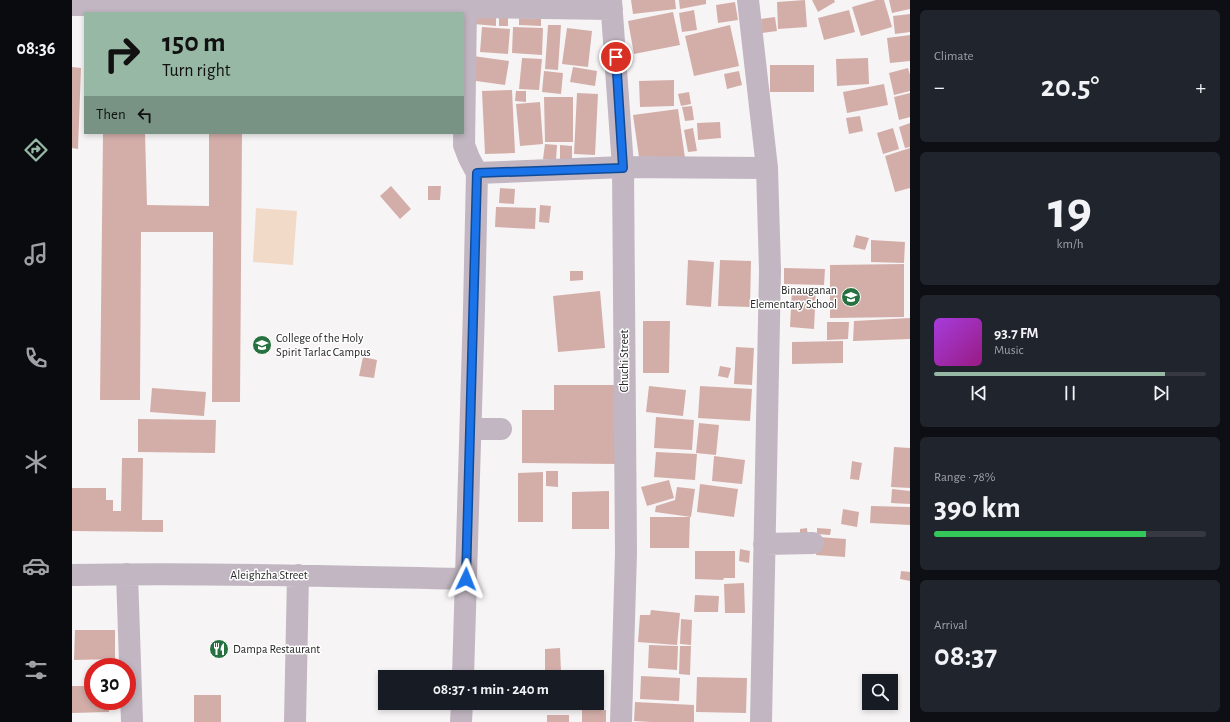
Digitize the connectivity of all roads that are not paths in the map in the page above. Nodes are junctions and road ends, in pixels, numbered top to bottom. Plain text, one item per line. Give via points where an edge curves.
1 (748, 0) edge
2 (72, 4) edge
3 (612, 5) edge
4 (466, 7) junction
5 (623, 168) junction
6 (767, 168) junction
7 (477, 173) junction
8 (471, 429) junction
9 (501, 429) dead end
10 (813, 543) dead end
11 (764, 544) junction
12 (127, 574) junction
13 (72, 575) edge
14 (298, 575) junction
15 (466, 579) junction
16 (463, 670) edge
17 (462, 710) edge
18 (132, 722) edge
19 (295, 722) edge
20 (461, 722) edge
21 (622, 722) edge
22 (761, 722) edge

1 - 6 street
2 - 4 street
3 - 4 street
3 - 5 street, Chuchi Street
4 - 7 street via 464,145
5 - 6 street
5 - 7 street
5 - 21 street, Chuchi Street via 626,553
6 - 11 street via 770,270
7 - 8 street
8 - 9 street
8 - 15 street
10 - 11 street
11 - 22 street
12 - 13 street, Aleighzha Street
12 - 14 street, Aleighzha Street
12 - 18 street
14 - 15 street, Aleighzha Street
14 - 19 street
15 - 16 street
17 - 20 street

